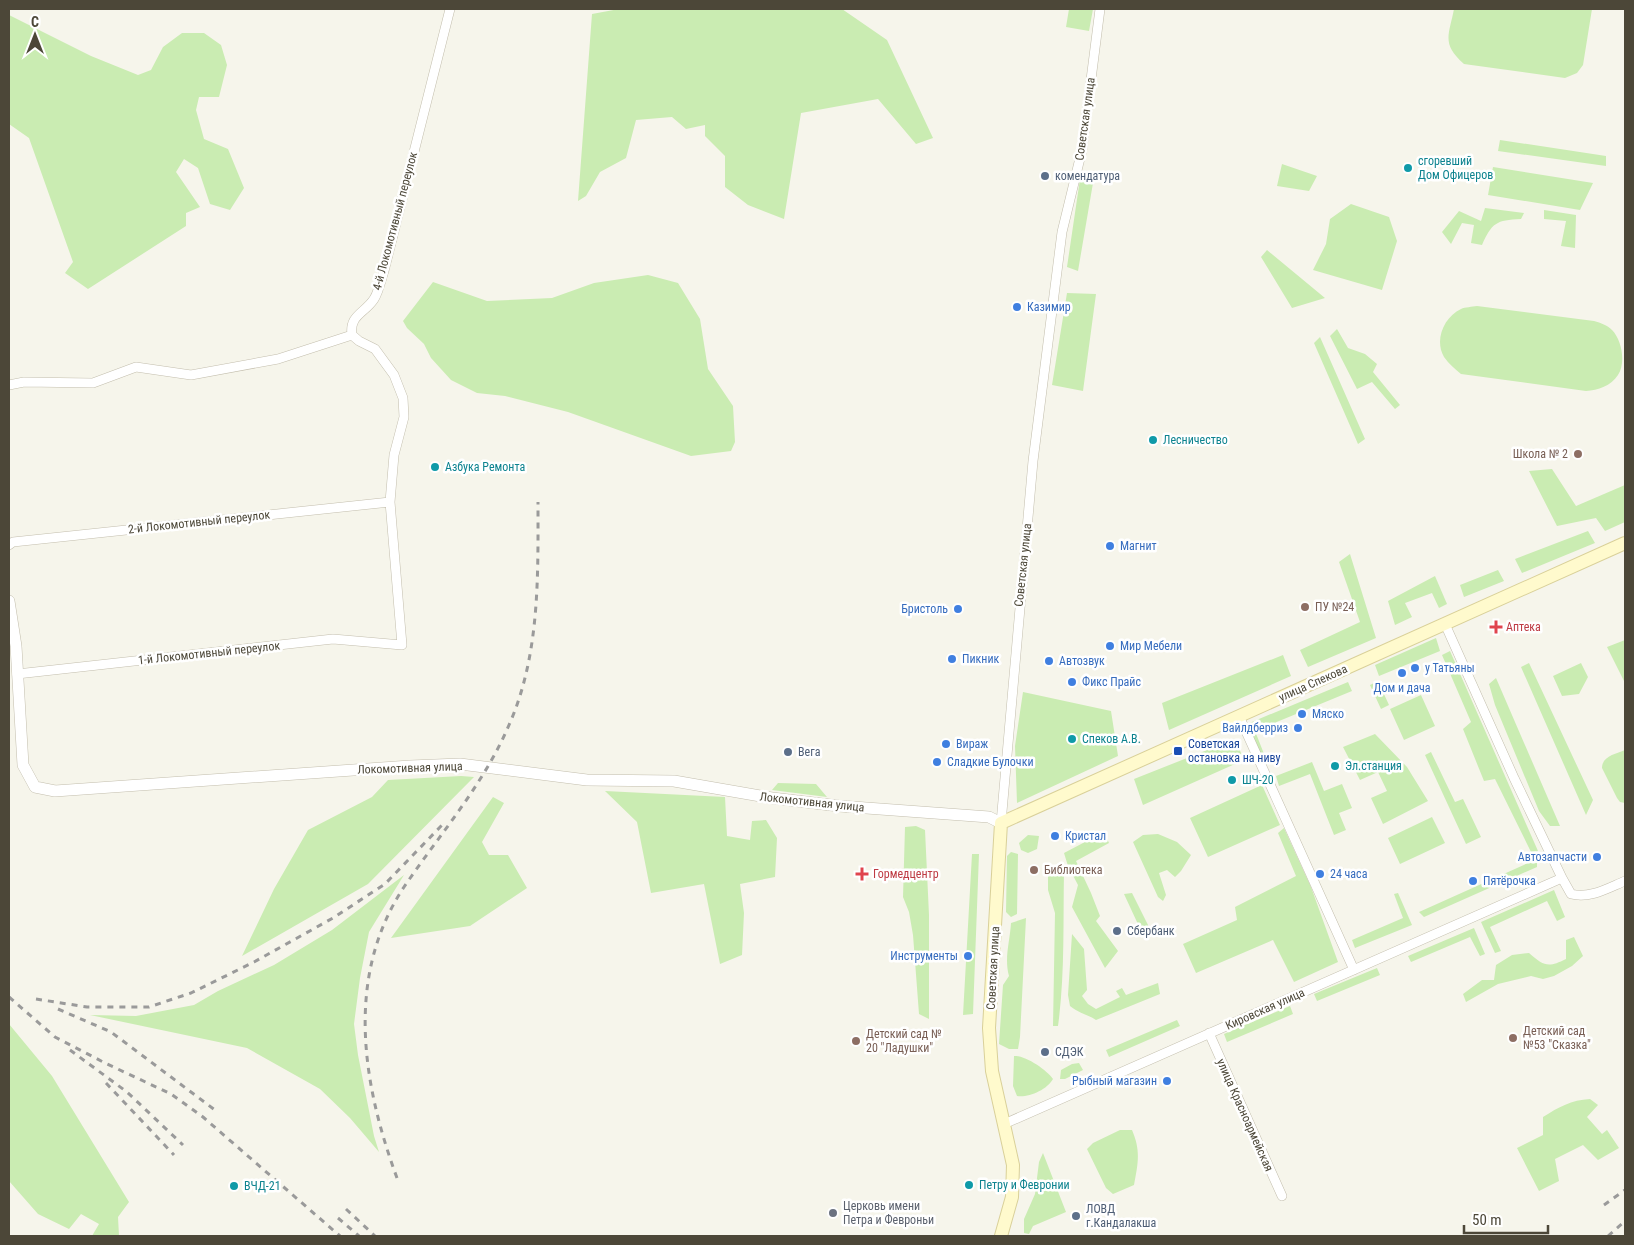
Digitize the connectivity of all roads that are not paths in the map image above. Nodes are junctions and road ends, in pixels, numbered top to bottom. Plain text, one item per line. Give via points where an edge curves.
1 (450, 9) edge
2 (1100, 9) edge
3 (352, 335) junction
4 (9, 385) edge
5 (390, 502) junction
6 (1625, 543) edge
7 (9, 545) edge
8 (9, 601) edge
9 (1445, 624) junction
10 (17, 674) junction
11 (1239, 716) junction
12 (1001, 824) junction
13 (1562, 878) junction
14 (1625, 881) edge
15 (1354, 970) junction
16 (1209, 1033) junction
17 (1004, 1124) junction
18 (1282, 1196) dead end
19 (1001, 1236) edge

1 - 3 street, 4-й Локомотивный переулок via 384,272 375,298 355,318 351,326
2 - 12 street, Советская улица via 1082,150 1062,232 1034,452
3 - 4 street via 278,359 191,375 136,367 93,384 24,382
3 - 5 street via 375,349 394,375 403,398 404,417 394,455
5 - 7 street, 2-й Локомотивный переулок via 13,542
5 - 10 street, 1-й Локомотивный переулок via 402,646 333,639
6 - 9 main road, улица Спекова
8 - 10 street, Локомотивная улица
9 - 11 main road, улица Спекова
9 - 13 street
10 - 12 street, Локомотивная улица via 23,765 35,787 55,791 460,764 588,780 674,782 772,798 989,817
11 - 12 main road, улица Спекова
11 - 15 street
12 - 17 main road, Советская улица via 990,1028 992,1070
13 - 14 street via 1571,894 1578,896 1599,892
13 - 15 street, Кировская улица
15 - 16 street, Кировская улица
16 - 17 street, Кировская улица
16 - 18 street, улица Красноармейская
17 - 19 main road via 1014,1165 1012,1197

